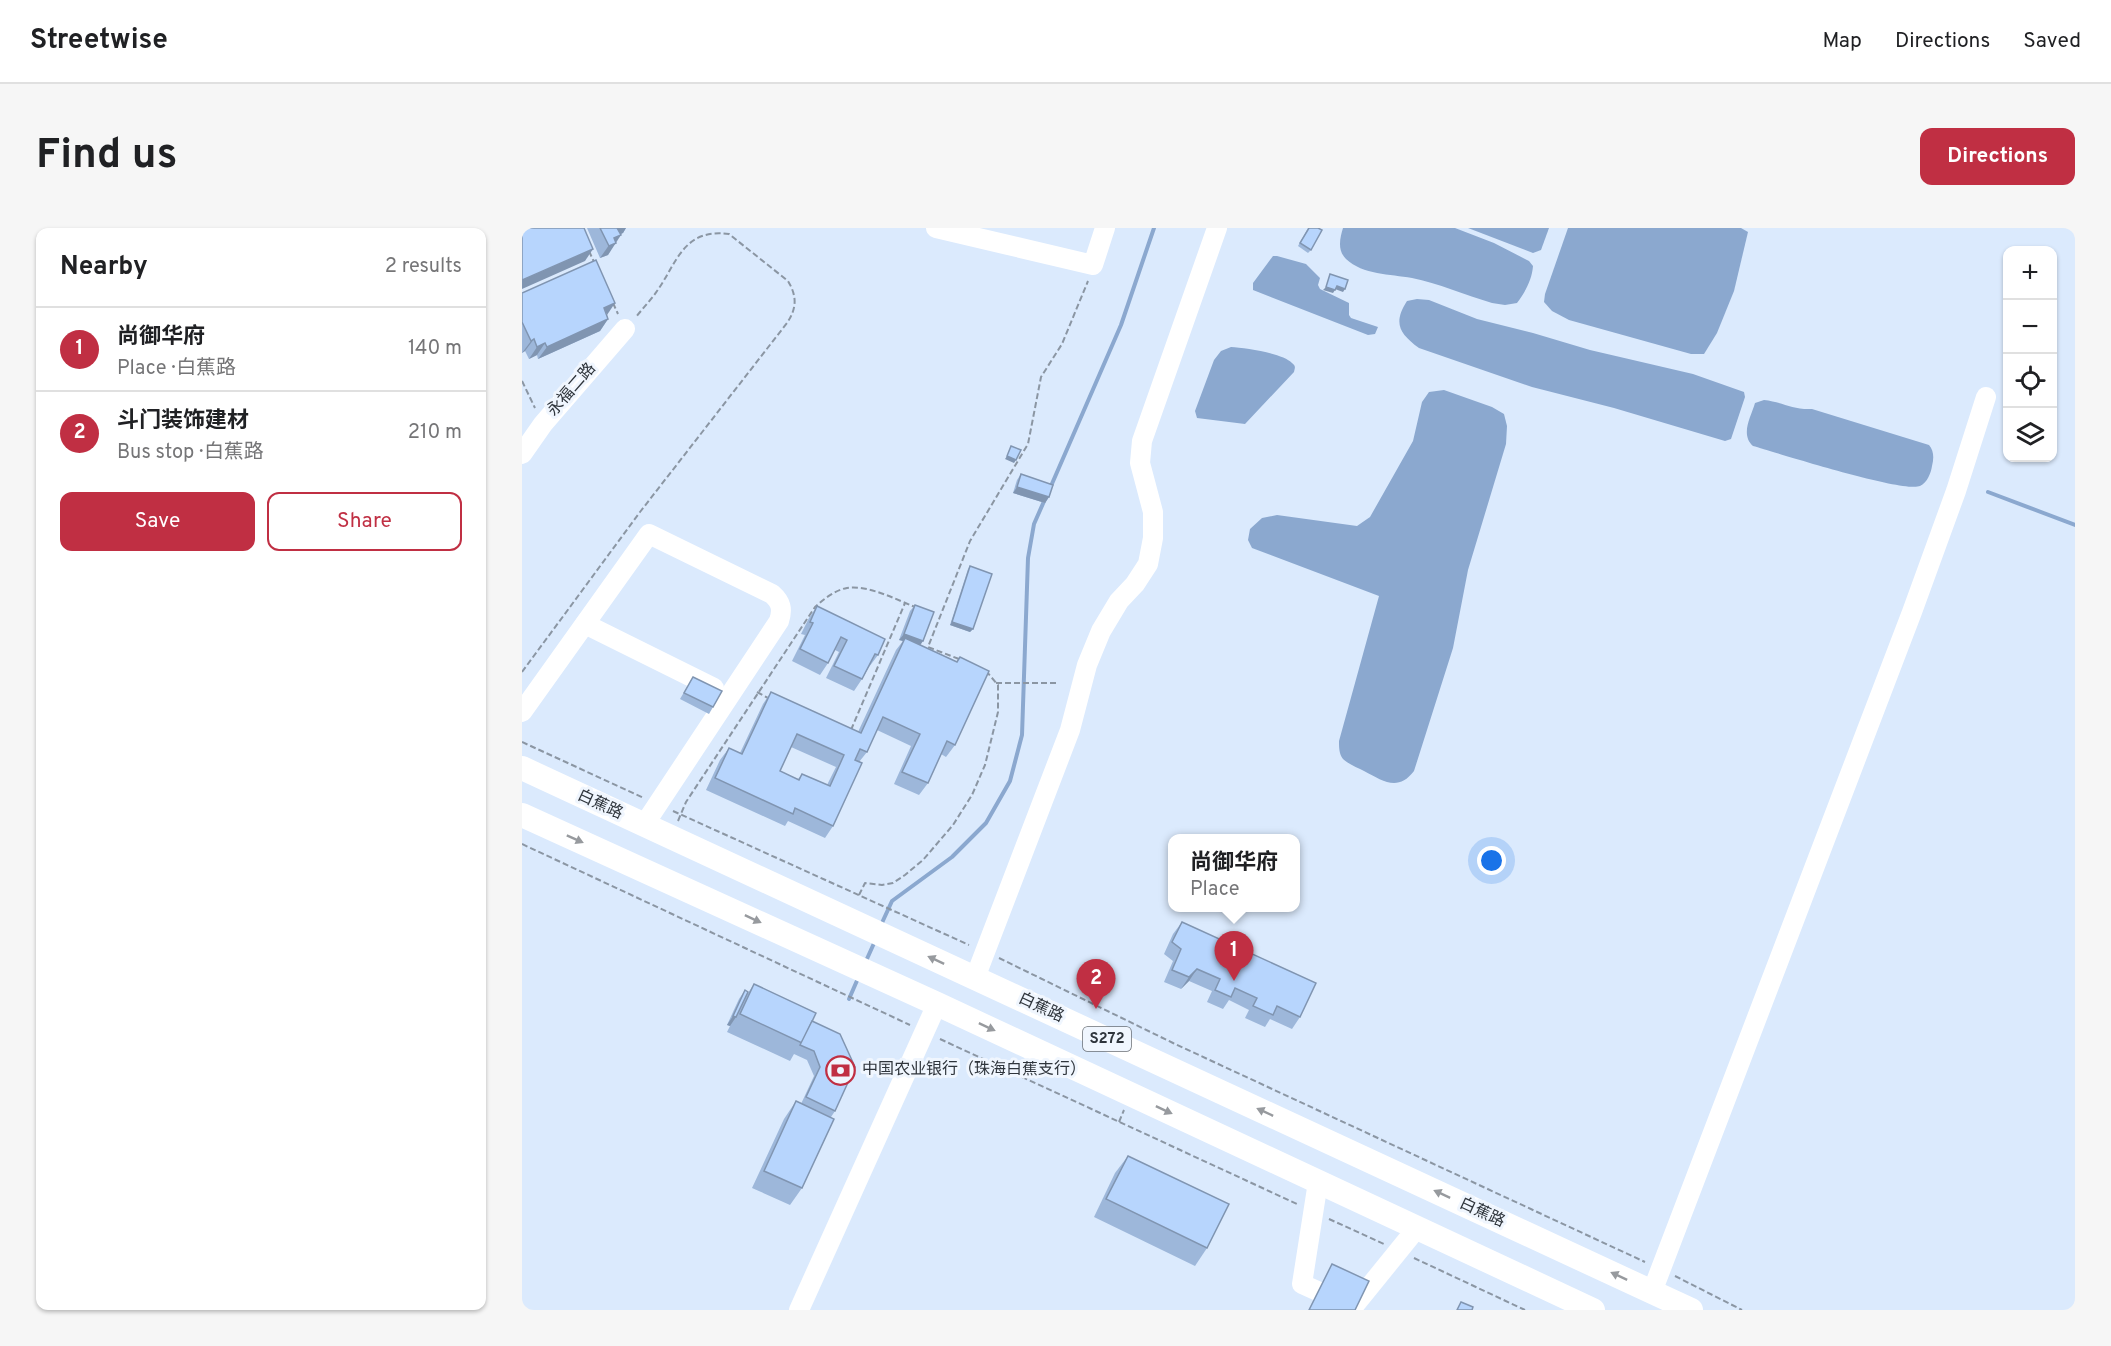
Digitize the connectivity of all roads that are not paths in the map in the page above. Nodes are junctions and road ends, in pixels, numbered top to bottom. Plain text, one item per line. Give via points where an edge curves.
1 (936, 228) edge
2 (1104, 228) edge
3 (1217, 228) edge
4 (625, 329) road end
5 (1986, 397) dead end
6 (522, 454) edge
7 (585, 624) junction
8 (729, 695) junction
9 (522, 712) edge
10 (522, 768) edge
11 (522, 815) edge
12 (644, 825) junction
13 (738, 868) junction
14 (720, 904) junction
15 (975, 978) junction
16 (937, 1004) junction
17 (1318, 1182) junction
18 (1417, 1228) junction
19 (1654, 1299) edge
20 (1563, 1304) edge
21 (799, 1310) edge
22 (1593, 1310) edge
23 (1691, 1310) edge

1 - 2 street via 1094,265
3 - 15 street via 1142,441 1140,463 1153,512 1148,564 1119,601 1094,648 1070,730
4 - 6 street, 永福二路
5 - 19 street via 1912,612 1660,1269
7 - 8 street
7 - 8 street via 649,534 751,584 778,599 782,613
7 - 9 street
8 - 12 street
10 - 12 main road, 白蕉路 / S272
11 -> 14 main road, S272
12 - 13 main road, 白蕉路 / S272
13 - 14 main road
15 -> 13 main road, 白蕉路 / S272
14 -> 16 main road, S272
19 -> 15 main road, 白蕉路 / S272
16 -> 17 main road, S272
16 - 21 street
17 - 18 main road, S272
17 - 18 street via 1302,1284 1353,1307
18 - 20 main road, S272
19 - 23 main road, 白蕉路 / S272
20 - 22 main road, S272

